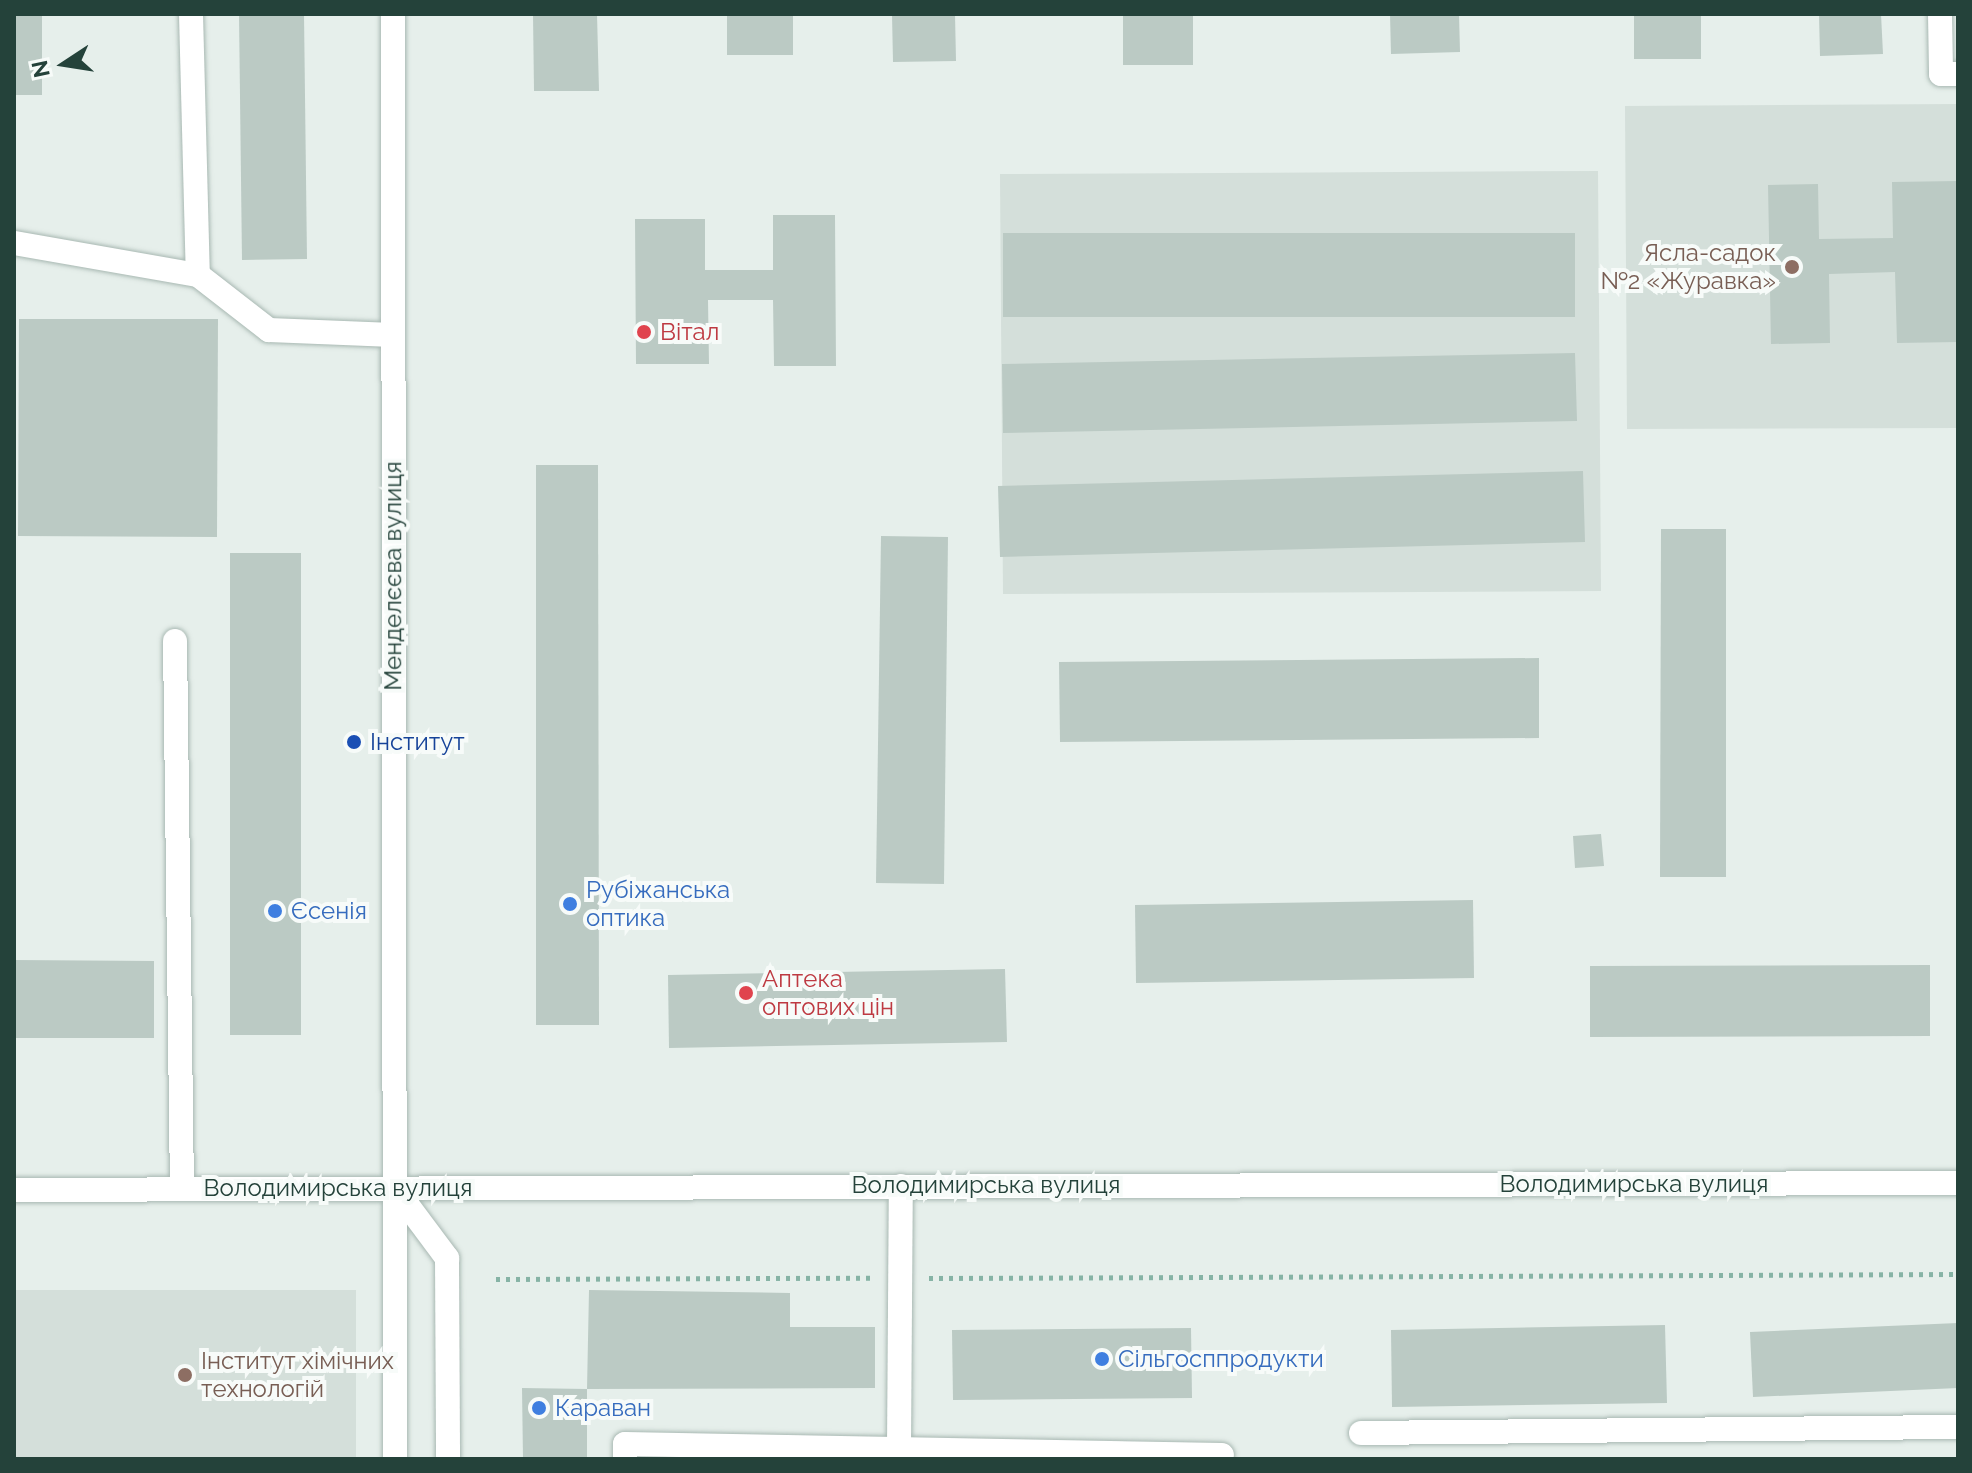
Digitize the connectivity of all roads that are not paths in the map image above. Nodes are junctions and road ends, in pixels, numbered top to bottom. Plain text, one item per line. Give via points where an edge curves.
1 (191, 14) edge
2 (393, 14) edge
3 (1940, 14) edge
4 (1958, 74) edge
5 (14, 243) edge
6 (198, 275) junction
7 (393, 335) junction
8 (175, 641) dead end
9 (1958, 1183) edge
10 (901, 1186) junction
11 (394, 1187) junction
12 (182, 1189) junction
13 (14, 1190) edge
14 (1958, 1427) edge
15 (1361, 1433) dead end
16 (899, 1449) junction
17 (973, 1455) edge
18 (1222, 1455) dead end
19 (395, 1459) edge
20 (448, 1459) edge
21 (625, 1459) edge

1 - 6 street
2 - 7 street, Менделєєва вулиця
3 - 4 street via 1941,74
5 - 6 street
6 - 7 street via 269,330
7 - 11 street, Менделєєва вулиця
8 - 12 street
9 - 10 street, Володимирська вулиця
10 - 11 street, Володимирська вулиця
10 - 16 street
11 - 12 street, Володимирська вулиця
11 - 19 street, Менделєєва вулиця
11 - 20 street via 447,1258
12 - 13 street, Володимирська вулиця
14 - 15 street
16 - 17 street
16 - 21 street via 625,1444
17 - 18 street

